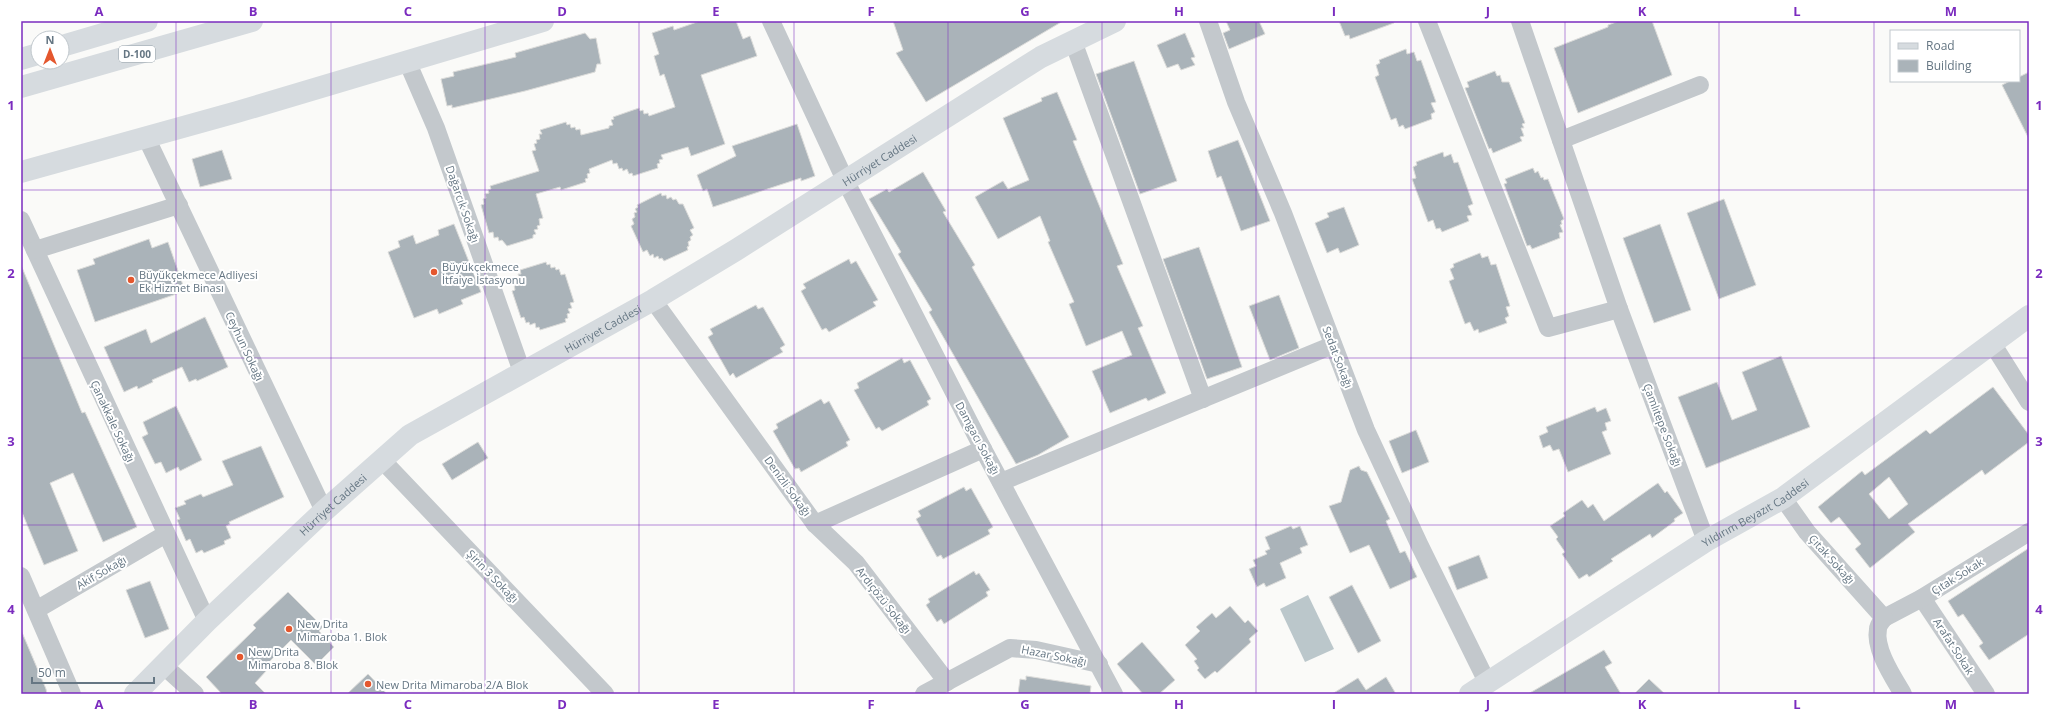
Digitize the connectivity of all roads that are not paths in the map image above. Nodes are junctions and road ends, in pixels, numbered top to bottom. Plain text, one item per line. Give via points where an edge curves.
1 (147, 21) edge
2 (252, 21) edge
3 (543, 21) edge
4 (771, 21) edge
5 (1115, 21) edge
6 (1208, 21) edge
7 (1427, 21) edge
8 (1520, 21) edge
9 (1073, 41) junction
10 (70, 44) edge
11 (407, 61) junction
12 (1700, 85) dead end
13 (21, 87) edge
14 (146, 137) junction
15 (1561, 140) junction
16 (21, 172) edge
17 (845, 180) junction
18 (179, 206) junction
19 (21, 220) edge
20 (35, 250) junction
21 (653, 300) junction
22 (1619, 309) junction
23 (2029, 316) edge
24 (1992, 343) junction
25 (1333, 345) junction
26 (522, 372) junction
27 (1203, 399) junction
28 (2029, 402) edge
29 (983, 448) junction
30 (381, 459) junction
31 (1001, 482) junction
32 (1783, 498) junction
33 (324, 511) junction
34 (815, 524) junction
35 (2029, 532) edge
36 (166, 534) junction
37 (1706, 541) junction
38 (21, 576) edge
39 (1922, 598) junction
40 (36, 610) junction
41 (1884, 618) junction
42 (207, 621) junction
43 (1099, 664) junction
44 (163, 665) junction
45 (947, 682) junction
46 (1479, 689) edge
47 (1113, 693) edge
48 (72, 694) edge
49 (135, 694) edge
50 (195, 694) edge
51 (605, 694) edge
52 (924, 694) edge
53 (1903, 694) edge
54 (1986, 694) edge

1 - 10 main road, D-100
2 - 13 main road, D-100
3 - 11 main road
4 - 17 street, Damgacı Sokağı
5 - 9 main road, Hürriyet Caddesi
6 - 25 street, Sedat Sokağı via 1236,102 1283,213
7 - 22 street via 1548,328
8 - 15 street, Çamlıtepe Sokağı
9 - 17 main road, Hürriyet Caddesi via 1041,56
9 - 27 street
11 - 14 main road
11 - 26 street, Dağarcık Sokağı via 436,128
12 - 15 street
14 - 16 main road
14 - 18 street, Ceyhun Sokağı
15 - 22 street, Çamlıtepe Sokağı
17 - 21 main road, Hürriyet Caddesi
17 - 29 street, Damgacı Sokağı
18 - 20 street
18 - 33 street, Ceyhun Sokağı
19 - 20 street, Çanakkale Sokağı
20 - 36 street, Çanakkale Sokağı
21 - 26 main road, Hürriyet Caddesi
21 - 34 street, Denizli Sokağı
22 - 37 street, Çamlıtepe Sokağı
23 - 24 main road, Yıldırım Beyazıt Caddesi
24 - 28 street
24 - 32 main road, Yıldırım Beyazıt Caddesi
25 - 27 street
25 - 46 street, Sedat Sokağı via 1366,430 1420,546
26 - 30 main road, Hürriyet Caddesi via 410,435
27 - 31 street
29 - 31 street, Damgacı Sokağı
29 - 34 street, Denizli Sokağı
30 - 33 main road, Hürriyet Caddesi
30 - 51 street, Şirin 3 Sokağı
31 - 43 street, Damgacı Sokağı
32 - 37 main road, Yıldırım Beyazıt Caddesi
32 - 41 street, Çıtak Sokağı via 1808,532
33 - 42 main road, Hürriyet Caddesi
34 - 45 street, Ardıçözü Sokağı via 856,563
35 - 39 street, Çıtak Sokak
36 - 40 street, Akif Sokağı
36 - 42 street, Çanakkale Sokağı
37 - 46 main road, Yıldırım Beyazıt Caddesi
38 - 40 street
39 - 41 street, Çıtak Sokak
39 - 54 street, Arafat Sokak
40 - 48 street
41 - 53 street via 1878,628 1879,643 1887,666
42 - 44 main road, Hürriyet Caddesi
43 - 45 street, Hazar Sokağı via 1036,650 1010,648
43 - 47 street, Damgacı Sokağı
44 - 49 main road, Hürriyet Caddesi
44 - 50 street
45 - 52 street, Hazar Sokağı

